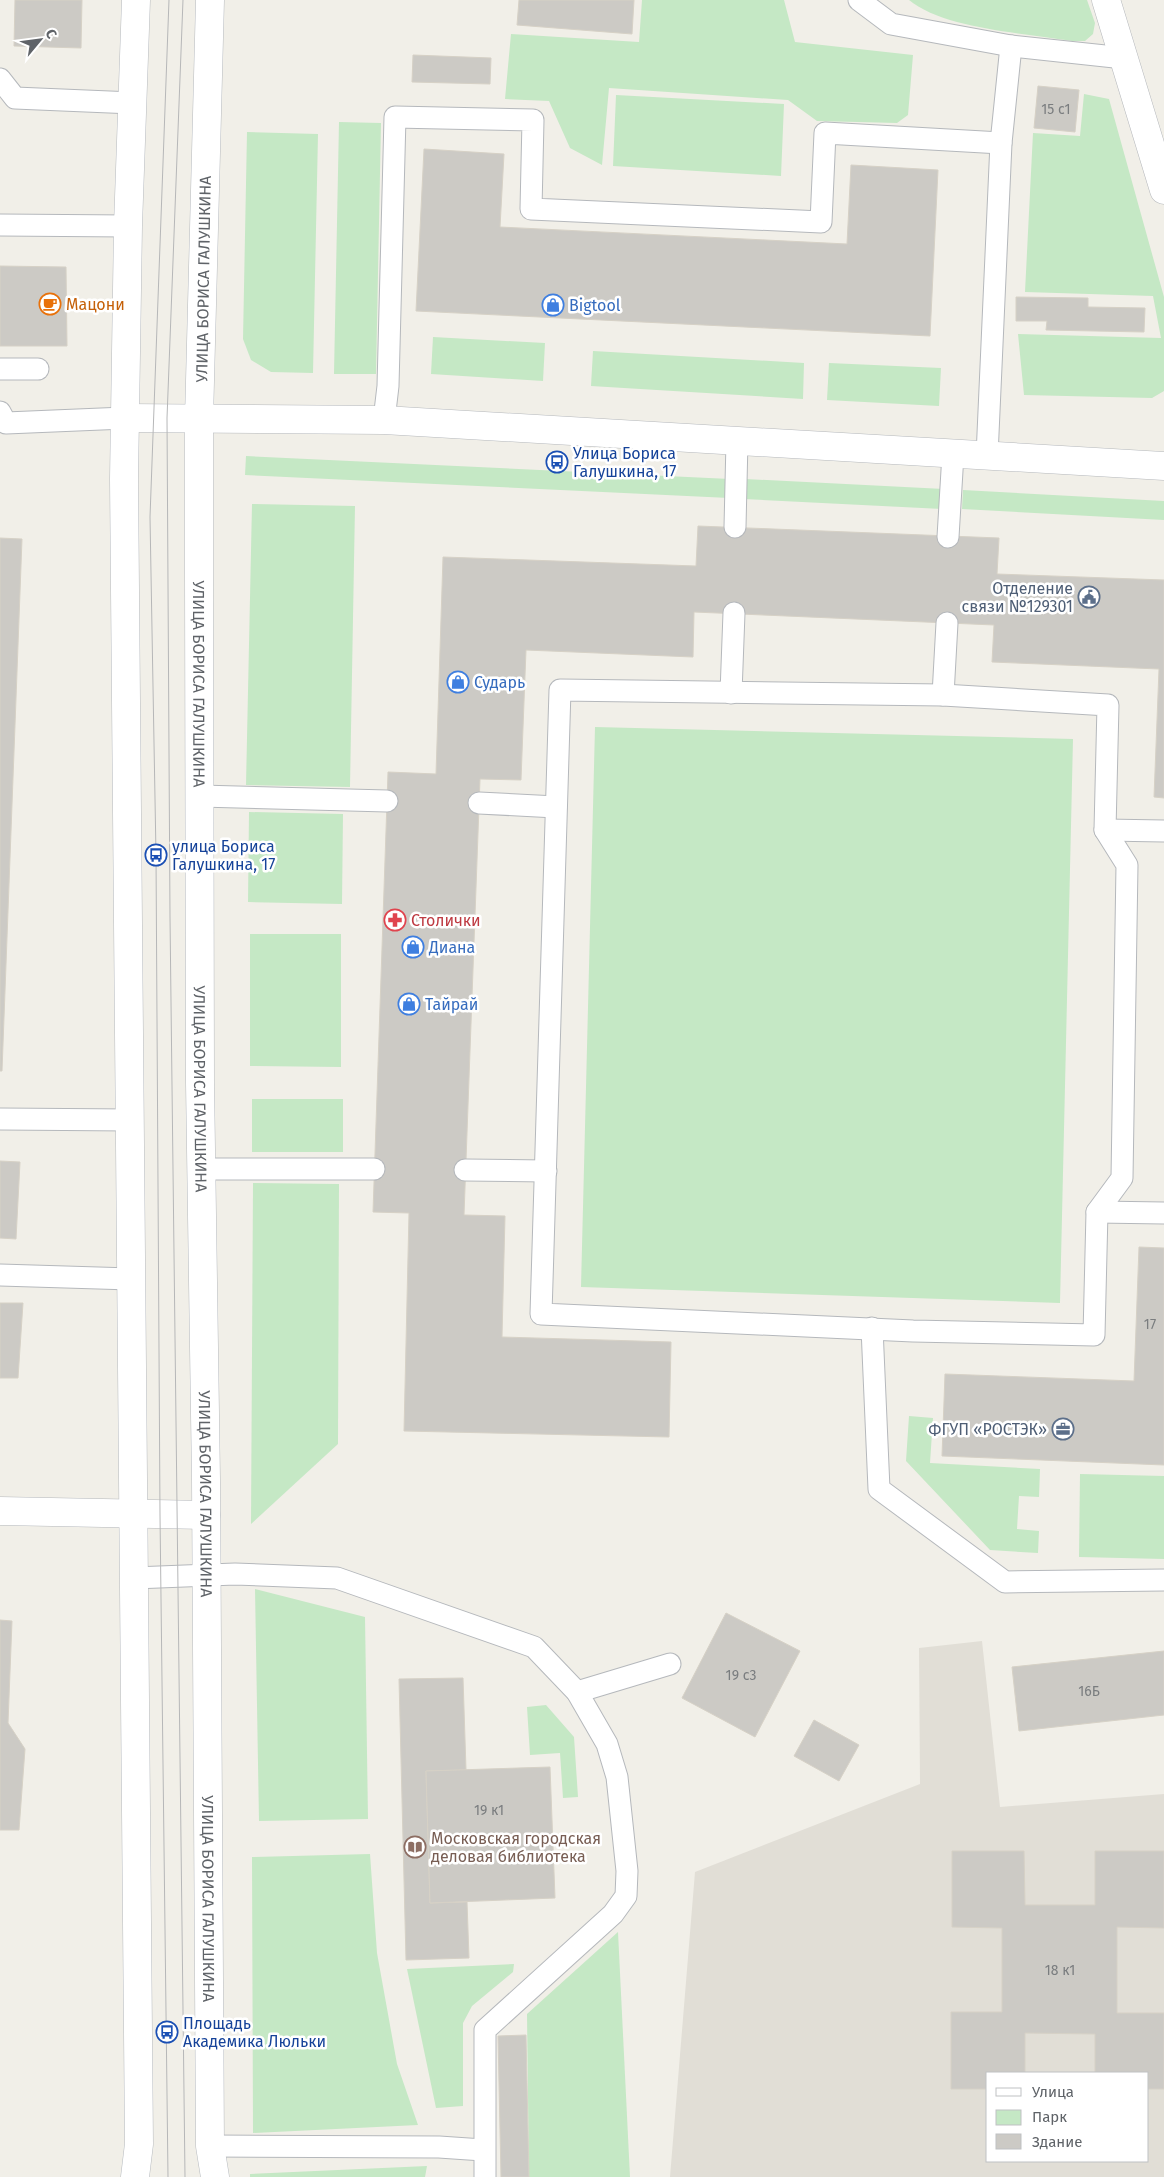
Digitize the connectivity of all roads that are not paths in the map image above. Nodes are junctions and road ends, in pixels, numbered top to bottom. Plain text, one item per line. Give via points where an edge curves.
1 (136, 0) edge
2 (210, 0) edge
3 (859, 0) edge
4 (1106, 0) edge
5 (1011, 46) junction
6 (1124, 58) junction
7 (0, 79) edge
8 (133, 103) junction
9 (1001, 143) junction
10 (1164, 190) edge
11 (0, 225) edge
12 (128, 226) junction
13 (0, 369) edge
14 (38, 369) dead end
15 (125, 418) junction
16 (199, 418) junction
17 (2, 419) edge
18 (384, 420) junction
19 (737, 440) junction
20 (952, 454) junction
21 (987, 456) junction
22 (1164, 466) edge
23 (734, 527) dead end
24 (948, 536) dead end
25 (734, 613) dead end
26 (947, 623) dead end
27 (731, 692) junction
28 (943, 694) junction
29 (200, 796) junction
30 (387, 801) dead end
31 (479, 803) dead end
32 (556, 807) junction
33 (1105, 830) junction
34 (1164, 831) edge
35 (0, 1119) edge
36 (130, 1120) junction
37 (202, 1169) junction
38 (374, 1169) dead end
39 (465, 1170) dead end
40 (546, 1171) junction
41 (1097, 1212) junction
42 (1164, 1213) edge
43 (0, 1275) edge
44 (131, 1279) junction
45 (872, 1328) junction
46 (0, 1511) edge
47 (134, 1515) junction
48 (206, 1515) junction
49 (206, 1575) junction
50 (134, 1578) junction
51 (1164, 1580) edge
52 (670, 1664) dead end
53 (577, 1692) junction
54 (210, 2146) junction
55 (483, 2150) junction
56 (134, 2177) edge
57 (216, 2177) edge
58 (485, 2177) edge

1 - 8 main road
2 - 16 main road, УЛИЦА БОРИСА ГАЛУШКИНА
3 - 5 lane via 891,24
4 - 6 main road
5 - 6 lane
5 - 9 lane
6 - 10 main road
7 - 8 lane via 15,98
8 - 12 main road
9 - 18 lane via 825,132 821,222 811,222 531,209 533,120 395,117 388,386
9 - 21 lane
11 - 12 lane
12 - 15 main road
13 - 14 lane
15 - 16 main road
15 - 17 lane
15 - 36 main road
16 - 18 main road
16 - 29 main road, УЛИЦА БОРИСА ГАЛУШКИНА
18 - 19 main road
19 - 20 main road
19 - 23 lane
20 - 21 main road
20 - 24 lane
21 - 22 main road
25 - 27 lane
26 - 28 lane
27 - 28 lane
27 - 32 lane via 560,690
28 - 33 lane via 1108,705
29 - 30 lane
29 - 37 main road, УЛИЦА БОРИСА ГАЛУШКИНА
31 - 32 lane
32 - 40 lane
33 - 34 lane
33 - 41 lane via 1127,865 1122,1178
35 - 36 lane
36 - 44 main road
37 - 38 lane
37 - 48 main road, УЛИЦА БОРИСА ГАЛУШКИНА
39 - 40 lane
40 - 45 lane via 541,1314
41 - 42 lane
41 - 45 lane via 1094,1336 913,1332
43 - 44 lane
44 - 47 main road
45 - 51 lane via 879,1489 1005,1582
46 - 47 main road
47 - 48 main road
47 - 50 main road
48 - 49 main road, УЛИЦА БОРИСА ГАЛУШКИНА
49 - 50 lane
49 - 53 lane via 337,1578 534,1647
49 - 54 main road, УЛИЦА БОРИСА ГАЛУШКИНА
50 - 56 main road via 139,2144
52 - 53 lane
53 - 55 lane via 607,1744 617,1777 627,1871 626,1896 613,1914 485,2030
54 - 55 lane
54 - 57 main road, УЛИЦА БОРИСА ГАЛУШКИНА
55 - 58 lane

